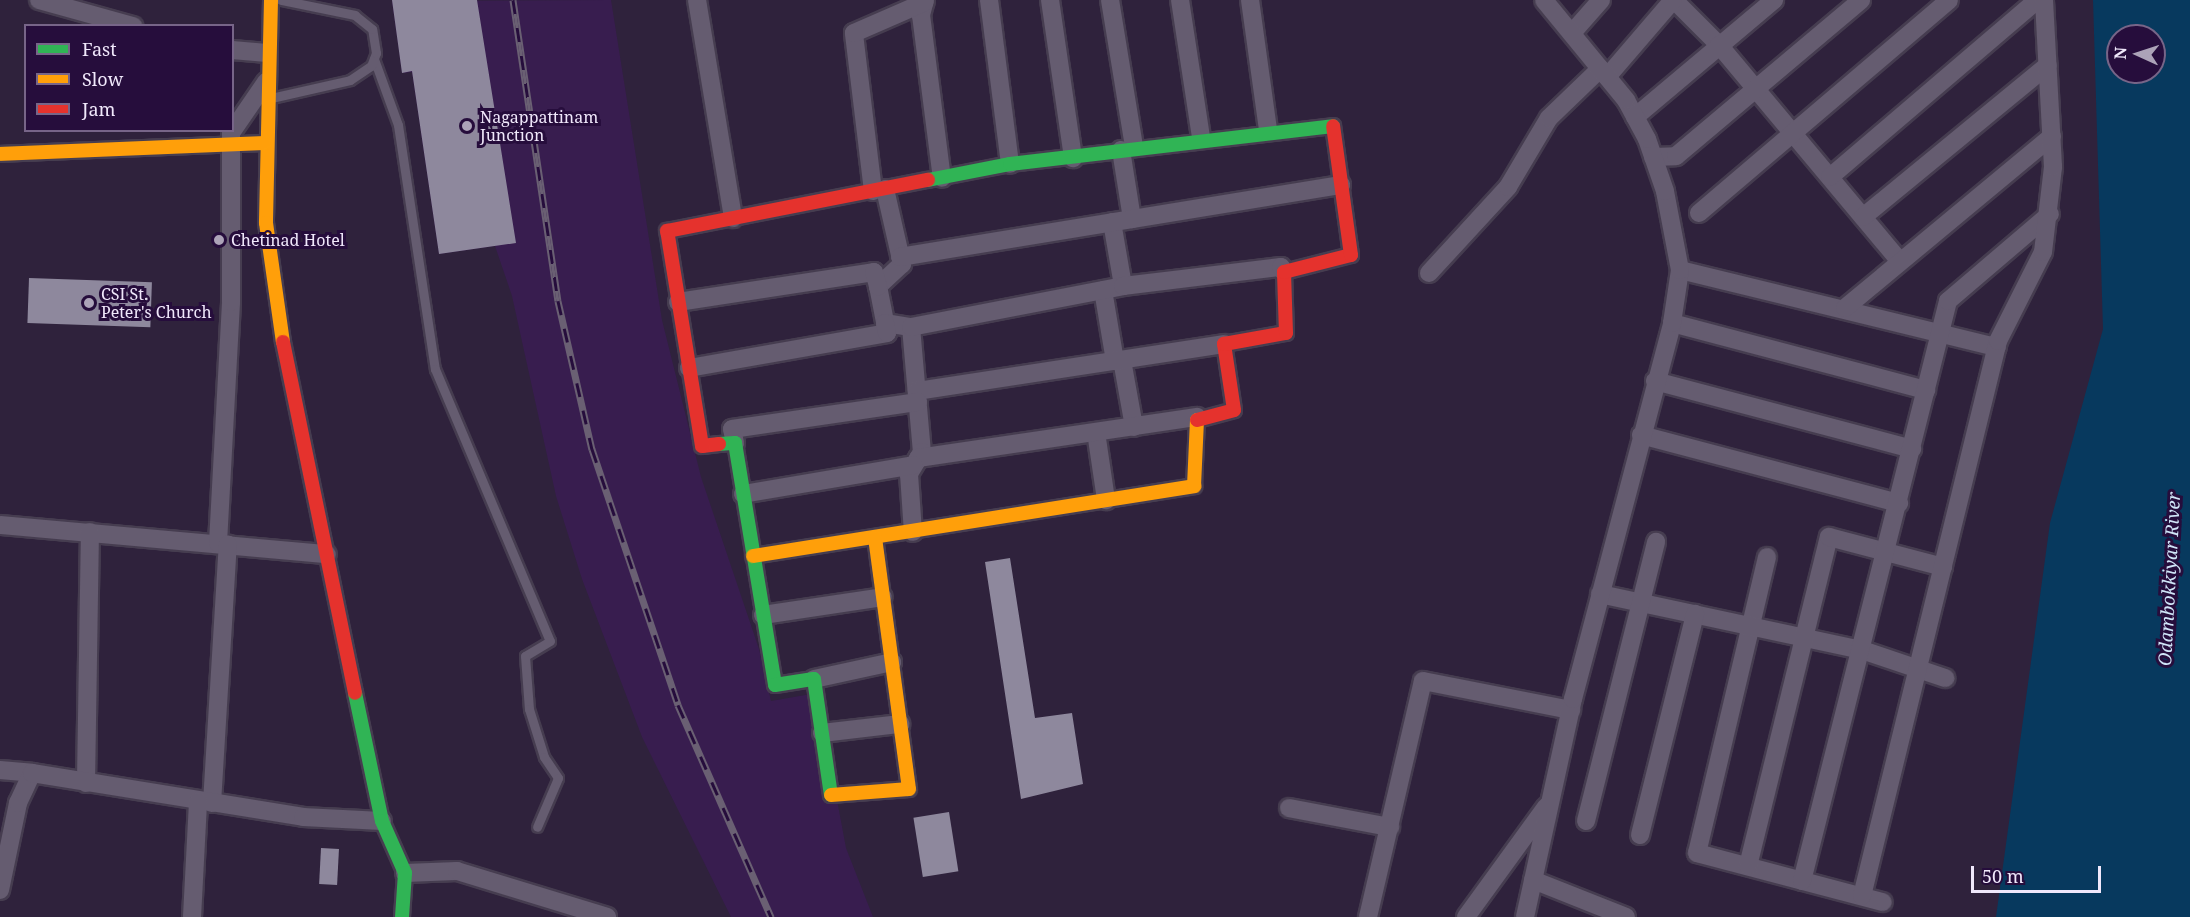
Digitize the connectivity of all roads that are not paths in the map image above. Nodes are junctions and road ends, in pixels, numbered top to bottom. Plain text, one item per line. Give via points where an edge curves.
1 (39, 0) edge
2 (271, 0) edge
3 (281, 0) edge
4 (697, 0) edge
5 (988, 0) edge
6 (1050, 0) edge
7 (1110, 0) edge
8 (1180, 0) edge
9 (1250, 0) edge
10 (1544, 0) edge
11 (1601, 0) edge
12 (1674, 0) edge
13 (1774, 0) edge
14 (1860, 0) edge
15 (1949, 0) edge
16 (2037, 0) edge
17 (2044, 0) edge
18 (925, 1) edge
19 (96, 7) edge
20 (129, 24) edge
21 (1572, 33) junction
22 (1719, 45) junction
23 (234, 50) edge
24 (267, 53) junction
25 (374, 59) junction
26 (2048, 65) junction
27 (1604, 73) junction
28 (1756, 88) junction
29 (266, 91) junction
30 (1635, 117) junction
31 (1268, 130) junction
32 (1793, 133) junction
33 (2052, 136) junction
34 (1201, 138) junction
35 (264, 143) junction
36 (231, 144) junction
37 (1128, 148) junction
38 (0, 154) edge
39 (1653, 157) junction
40 (1073, 158) junction
41 (1010, 164) junction
42 (1830, 177) junction
43 (942, 178) junction
44 (1341, 185) junction
45 (879, 190) junction
46 (1699, 213) dead end
47 (2050, 214) junction
48 (1863, 217) junction
49 (733, 218) junction
50 (1132, 219) junction
51 (1112, 222) junction
52 (900, 257) junction
53 (1899, 260) junction
54 (1680, 270) junction
55 (1284, 272) junction
56 (1430, 273) dead end
57 (878, 286) junction
58 (1124, 286) junction
59 (1103, 291) junction
60 (678, 302) junction
61 (1845, 308) junction
62 (885, 323) junction
63 (1672, 323) junction
64 (911, 327) junction
65 (1941, 333) junction
66 (1224, 344) junction
67 (1997, 347) junction
68 (1119, 360) junction
69 (689, 368) junction
70 (1655, 381) junction
71 (1926, 390) junction
72 (917, 396) junction
73 (1197, 417) junction
74 (1134, 427) junction
75 (1096, 432) junction
76 (1641, 435) junction
77 (735, 443) junction
78 (1912, 448) junction
79 (916, 462) junction
80 (743, 494) junction
81 (1106, 500) junction
82 (1899, 503) junction
83 (0, 525) edge
84 (90, 532) junction
85 (913, 532) junction
86 (875, 538) junction
87 (1656, 542) dead end
88 (223, 543) junction
89 (1887, 552) junction
90 (327, 554) junction
91 (753, 556) junction
92 (1767, 557) dead end
93 (1943, 567) junction
94 (1600, 594) junction
95 (883, 597) junction
96 (1641, 603) junction
97 (1695, 614) junction
98 (763, 615) junction
99 (1751, 626) junction
100 (1804, 637) junction
101 (1862, 650) junction
102 (892, 662) junction
103 (1918, 668) junction
104 (1945, 678) dead end
105 (814, 679) junction
106 (1571, 710) junction
107 (900, 724) junction
108 (822, 733) junction
109 (0, 770) edge
110 (32, 773) junction
111 (86, 783) junction
112 (205, 802) junction
113 (1550, 802) junction
114 (1289, 807) dead end
115 (382, 821) junction
116 (1586, 821) dead end
117 (537, 827) dead end
118 (1390, 827) junction
119 (1640, 835) dead end
120 (1748, 866) junction
121 (405, 873) junction
122 (1533, 880) junction
123 (1802, 881) junction
124 (0, 890) edge
125 (1862, 896) junction
126 (1883, 902) dead end
127 (192, 917) edge
128 (402, 917) edge
129 (607, 917) edge
130 (1368, 917) edge
131 (1466, 917) edge
132 (1525, 917) edge
133 (1626, 917) edge

1 - 19 street
2 - 24 street
3 - 25 lane via 365,21 376,40
4 - 49 street
5 - 41 street
6 - 40 street
7 - 37 street
8 - 34 street
9 - 31 street
10 - 21 street
11 - 21 street
12 - 22 street
12 - 27 street
13 - 22 street
14 - 28 street
15 - 32 street
16 - 42 street
17 - 26 street
18 - 43 street via 921,15
18 - 45 street via 854,33
19 - 20 street
21 - 27 street
22 - 28 street
22 - 30 street
23 - 24 street
24 - 29 street
25 - 29 lane via 350,80
25 - 117 lane via 398,125 435,369 549,641 525,656 529,709 544,757 558,778
26 - 33 street
26 - 48 street
27 - 30 street
27 - 56 street via 1549,118 1508,188
28 - 32 street
28 - 39 street via 1676,156
29 - 35 street
29 - 36 street via 246,106
30 - 39 street
31 - 34 street
31 - 44 street via 1332,122
32 - 42 street
32 - 46 street
33 - 47 street
33 - 53 street
34 - 37 street
35 - 36 street
35 - 90 street via 266,223 284,352
36 - 38 street
36 - 88 street via 231,302
37 - 40 street
37 - 50 street
39 - 54 street
40 - 41 street
41 - 43 street
42 - 48 street
43 - 45 street
44 - 50 street
44 - 55 street via 1351,255
45 - 49 street
45 - 52 street
47 - 65 street via 1948,301
47 - 67 street via 2038,268
48 - 53 street
49 - 60 street via 667,231
50 - 51 street
51 - 52 street
51 - 58 street
52 - 57 street via 902,264
53 - 61 street
54 - 61 street
54 - 63 street
55 - 58 street via 1281,267
55 - 66 street via 1286,333
57 - 60 street via 874,272
57 - 62 street
58 - 59 street
59 - 64 street
59 - 68 street
60 - 69 street
61 - 65 street
62 - 64 street
62 - 69 street via 887,333
63 - 70 street
63 - 71 street
64 - 72 street
65 - 67 street
65 - 71 street
66 - 68 street
66 - 73 street via 1234,410
67 - 93 street
68 - 72 street
68 - 74 street
69 - 77 street via 702,446
70 - 76 street
70 - 78 street
71 - 78 street
72 - 77 street via 732,429
72 - 79 street
73 - 74 street
73 - 81 street via 1194,486
74 - 75 street
75 - 79 street
75 - 81 street
76 - 82 street
76 - 94 street
77 - 80 street
78 - 82 street
79 - 80 street
79 - 85 street via 909,474
80 - 91 street
81 - 85 street
82 - 89 street
83 - 84 street
84 - 88 street
84 - 111 street
85 - 86 street
86 - 91 street
86 - 95 street
87 - 96 street
88 - 90 street
88 - 112 street
89 - 93 street
89 - 100 street via 1829,537
89 - 101 street
90 - 115 street
91 - 98 street
92 - 99 street
93 - 103 street
94 - 96 street
94 - 106 street
95 - 98 street
95 - 102 street
96 - 97 street
96 - 116 street
97 - 99 street
97 - 119 street
98 - 105 street via 775,685
99 - 100 street
99 - 120 street via 1697,853
100 - 101 street
100 - 120 street
101 - 103 street
101 - 123 street
102 - 105 street
102 - 107 street
103 - 104 street
103 - 125 street
105 - 108 street
106 - 113 street
106 - 118 street via 1423,681
107 - 108 street
107 - 108 street via 909,789 832,799
109 - 110 street
110 - 111 street
110 - 124 street via 18,803
111 - 112 street
112 - 115 street via 303,817
112 - 127 street
113 - 122 street
113 - 131 street
114 - 118 street
115 - 121 street
118 - 130 street
120 - 123 street
121 - 128 street
121 - 129 street via 457,871
122 - 132 street
122 - 133 street
123 - 125 street
125 - 126 street

